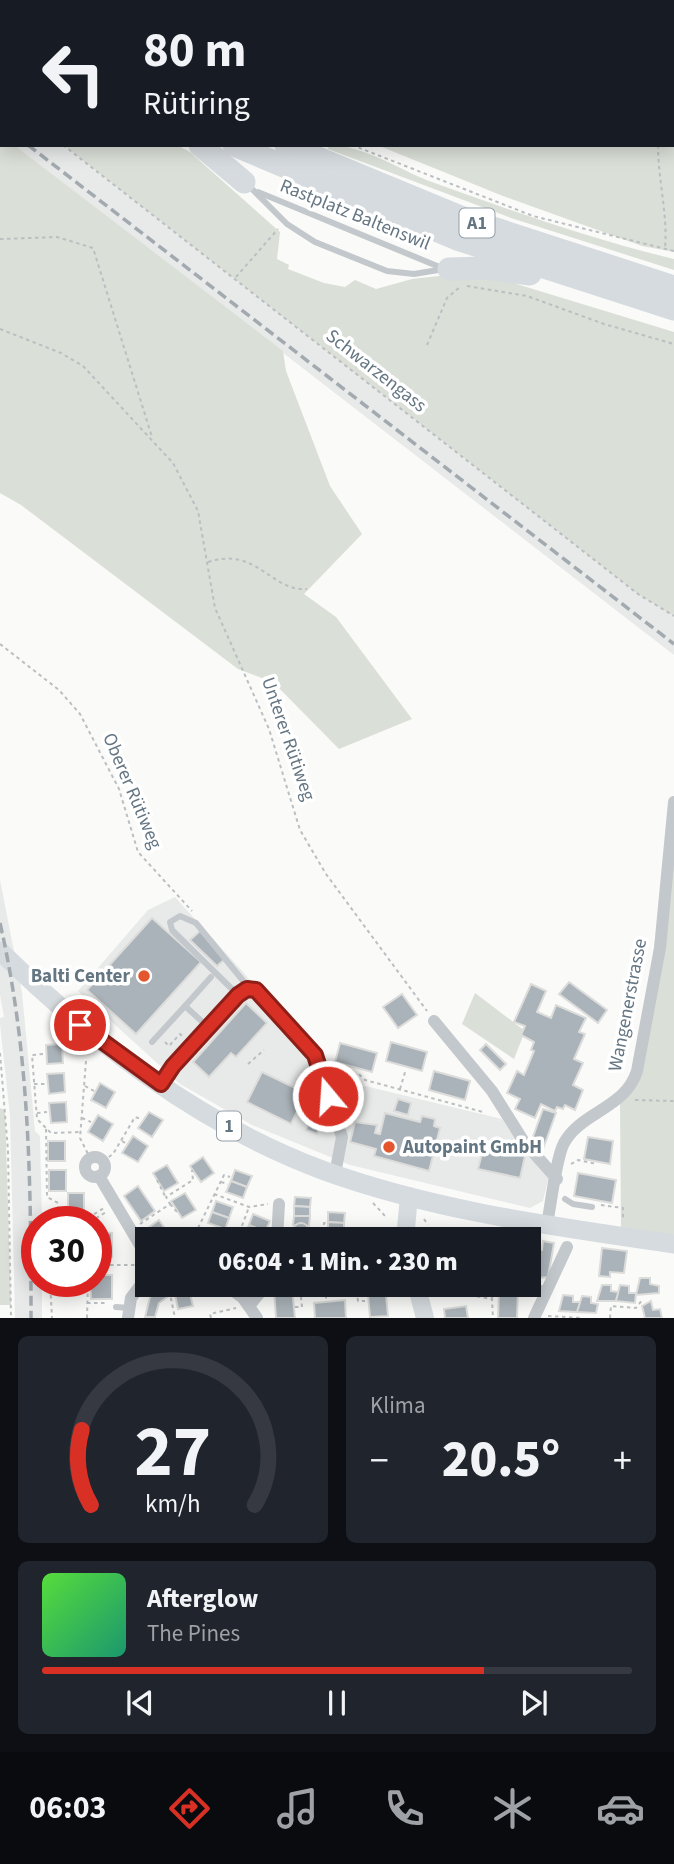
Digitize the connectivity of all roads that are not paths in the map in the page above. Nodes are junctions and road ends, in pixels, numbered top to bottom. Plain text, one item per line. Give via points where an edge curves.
1 (202, 147) edge
2 (239, 147) edge
3 (303, 148) edge
4 (249, 186) junction
5 (447, 269) junction
6 (571, 278) junction
7 (674, 287) edge
8 (674, 309) edge
9 (674, 802) edge
10 (0, 951) edge
11 (228, 960) junction
12 (213, 974) junction
13 (244, 993) junction
14 (185, 1006) junction
15 (434, 1021) road end
16 (208, 1027) junction
17 (152, 1042) dead end
18 (161, 1084) junction
19 (335, 1174) junction
20 (99, 1176) junction
21 (557, 1179) junction
22 (409, 1196) junction
23 (565, 1199) dead end
24 (279, 1205) road end
25 (596, 1206) road end
26 (547, 1224) junction
27 (278, 1227) edge
28 (406, 1227) edge
29 (135, 1237) edge
30 (674, 1244) edge
31 (567, 1247) dead end
32 (541, 1288) edge
33 (549, 1289) junction
34 (135, 1290) edge
35 (239, 1297) edge
36 (255, 1297) edge
37 (420, 1297) edge
38 (248, 1305) junction
39 (124, 1311) edge
40 (535, 1316) edge
41 (257, 1318) edge
42 (425, 1318) edge

1 - 4 highway
2 - 6 highway, A1 via 404,218
3 - 7 highway, A1 via 465,219
4 - 5 lane, Rastplatz Baltenswil
4 - 5 lane, Rastplatz Baltenswil via 298,232 375,267 405,274
5 - 6 highway, A1 via 484,268
6 - 8 highway, A1
9 - 21 street, Wangenerstrasse via 660,948 637,1071 620,1100 570,1136 562,1149
10 - 18 main road, 1 via 80,1025
11 - 12 lane
11 - 12 lane via 196,923 174,918 170,922 173,930
11 - 13 lane
12 - 13 lane
12 - 14 lane
13 - 16 street
13 - 19 street via 263,996 311,1049 343,1145
14 - 16 lane
14 - 17 lane
15 - 21 street
16 - 18 street
18 - 19 main road, 1 via 253,1138
19 - 22 main road, 1
20 - 20 street via 91,1177 85,1163 96,1159 104,1170
20 - 29 street
21 - 26 street, Wangenerstrasse
22 - 26 main road, 1
22 - 28 main road
23 - 25 lane
24 - 27 street
26 - 30 main road, 1
31 - 33 street
32 - 33 lane
33 - 40 street
34 - 39 street
35 - 38 street
36 - 38 street
37 - 42 main road
38 - 41 street

